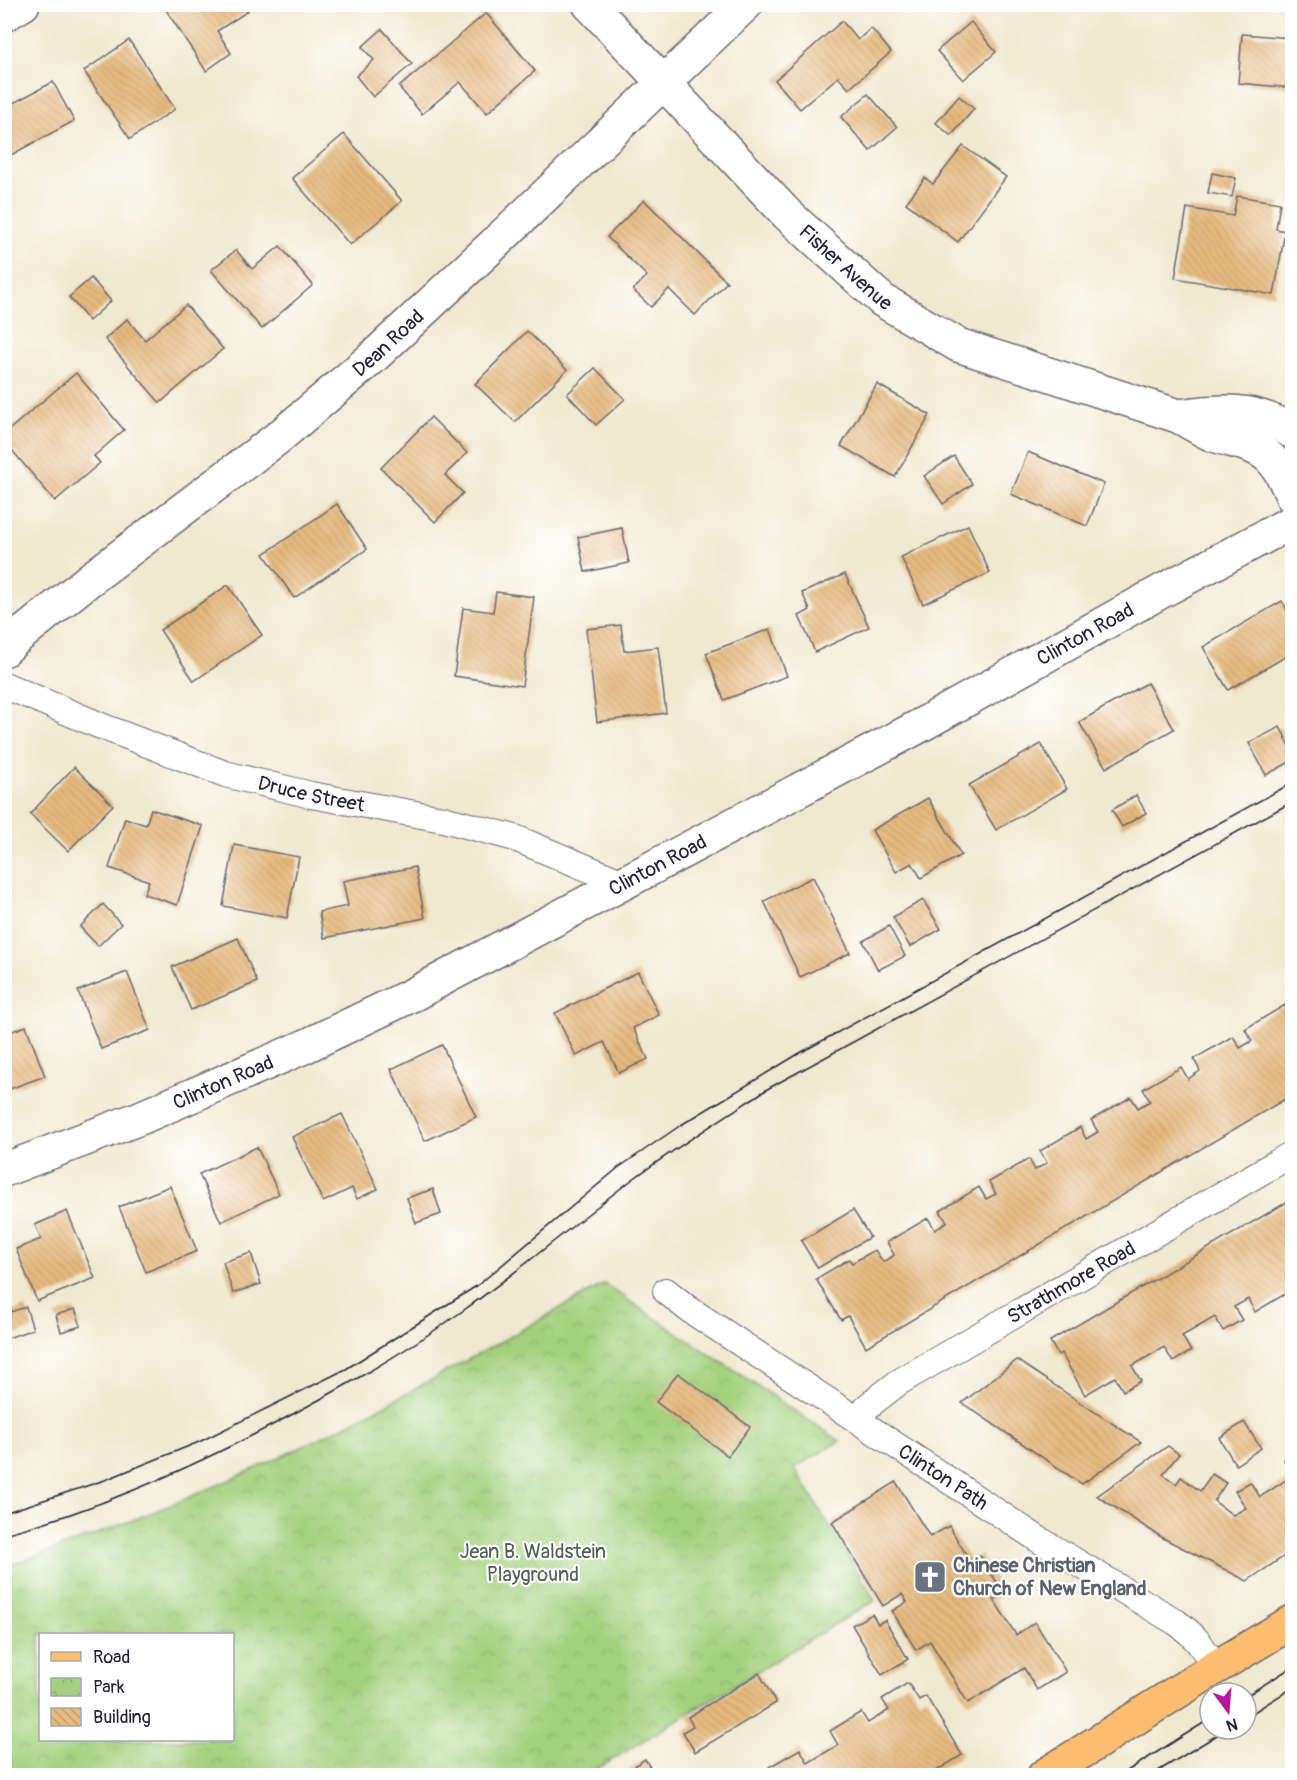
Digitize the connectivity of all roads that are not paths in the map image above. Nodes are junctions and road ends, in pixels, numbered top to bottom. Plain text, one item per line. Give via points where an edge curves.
1 (23, 4) edge
2 (589, 4) edge
3 (746, 4) edge
4 (4, 15) edge
5 (664, 84) junction
6 (1178, 416) junction
7 (1293, 432) edge
8 (1293, 496) edge
9 (1293, 522) edge
10 (4, 650) edge
11 (4, 685) edge
12 (623, 883) junction
13 (1293, 1154) edge
14 (4, 1170) edge
15 (666, 1291) dead end
16 (857, 1420) junction
17 (1293, 1622) edge
18 (1215, 1668) junction
19 (1044, 1776) edge

1 - 4 street
2 - 5 street, Fisher Avenue
3 - 5 street, Dean Road
5 - 6 street, Fisher Avenue via 787,214 882,300 958,345
5 - 10 street, Dean Road via 409,324 307,414
6 - 7 street, Fisher Avenue via 1211,411 1247,413
6 - 8 street, Fisher Avenue via 1264,453 1279,469
9 - 12 street, Clinton Road
11 - 12 street, Druce Street via 225,774 311,795 443,819 515,838
12 - 14 street, Clinton Road via 414,994 306,1046 140,1118
13 - 16 street, Strathmore Road via 899,1382 868,1406
15 - 16 street, Clinton Path
16 - 18 street, Clinton Path via 1038,1539 1176,1622 1201,1643
17 - 18 main road
18 - 19 main road

